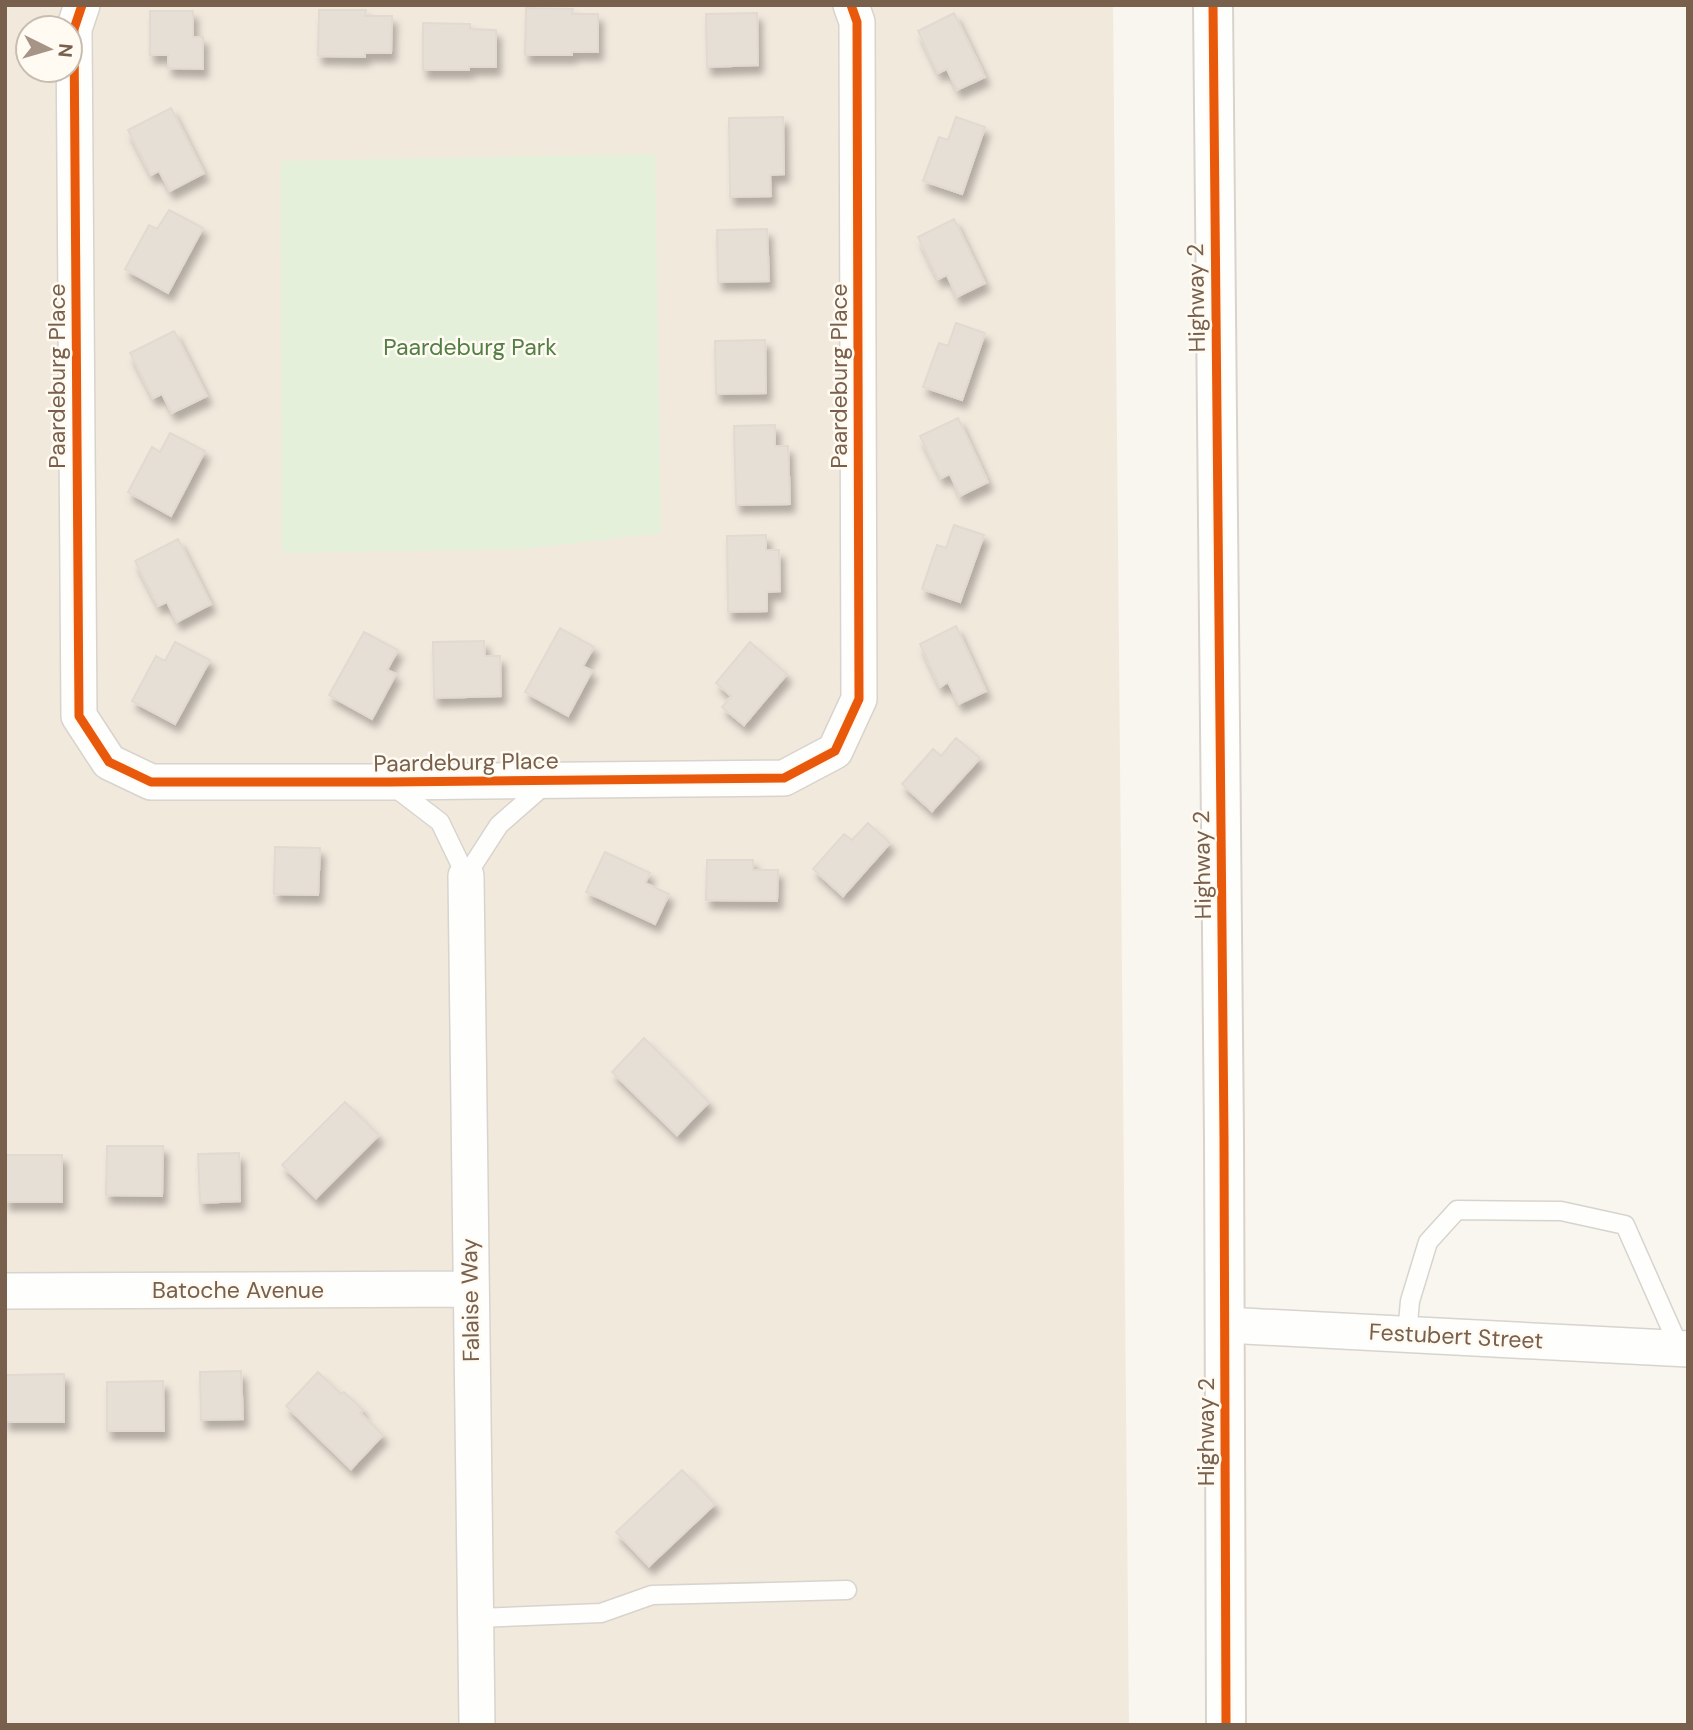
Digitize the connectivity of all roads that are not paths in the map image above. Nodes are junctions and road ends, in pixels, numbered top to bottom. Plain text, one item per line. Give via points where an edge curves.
1 (82, 5) edge
2 (851, 5) edge
3 (1213, 5) edge
4 (550, 781) junction
5 (389, 782) junction
6 (466, 876) junction
7 (470, 1289) junction
8 (5, 1291) edge
9 (1225, 1325) junction
10 (1407, 1334) junction
11 (1684, 1349) edge
12 (847, 1590) dead end
13 (475, 1618) junction
14 (477, 1725) edge
15 (1226, 1725) edge

1 - 5 street, Paardeburg Place via 74,29 79,716 109,762 151,782
2 - 4 street, Paardeburg Place via 858,36 859,699 835,751 784,778
3 - 9 main road, Highway 2
4 - 5 street, Paardeburg Place
4 - 6 lane via 499,825
5 - 6 lane via 440,822
6 - 7 street, Falaise Way
7 - 8 street, Batoche Avenue
7 - 13 street, Falaise Way
9 - 10 street, Festubert Street
9 - 15 main road, Highway 2
10 - 11 street, Festubert Street
10 - 11 lane via 1410,1301 1428,1242 1457,1210 1561,1211 1625,1225
12 - 13 lane via 652,1595 601,1613
13 - 14 street, Falaise Way

